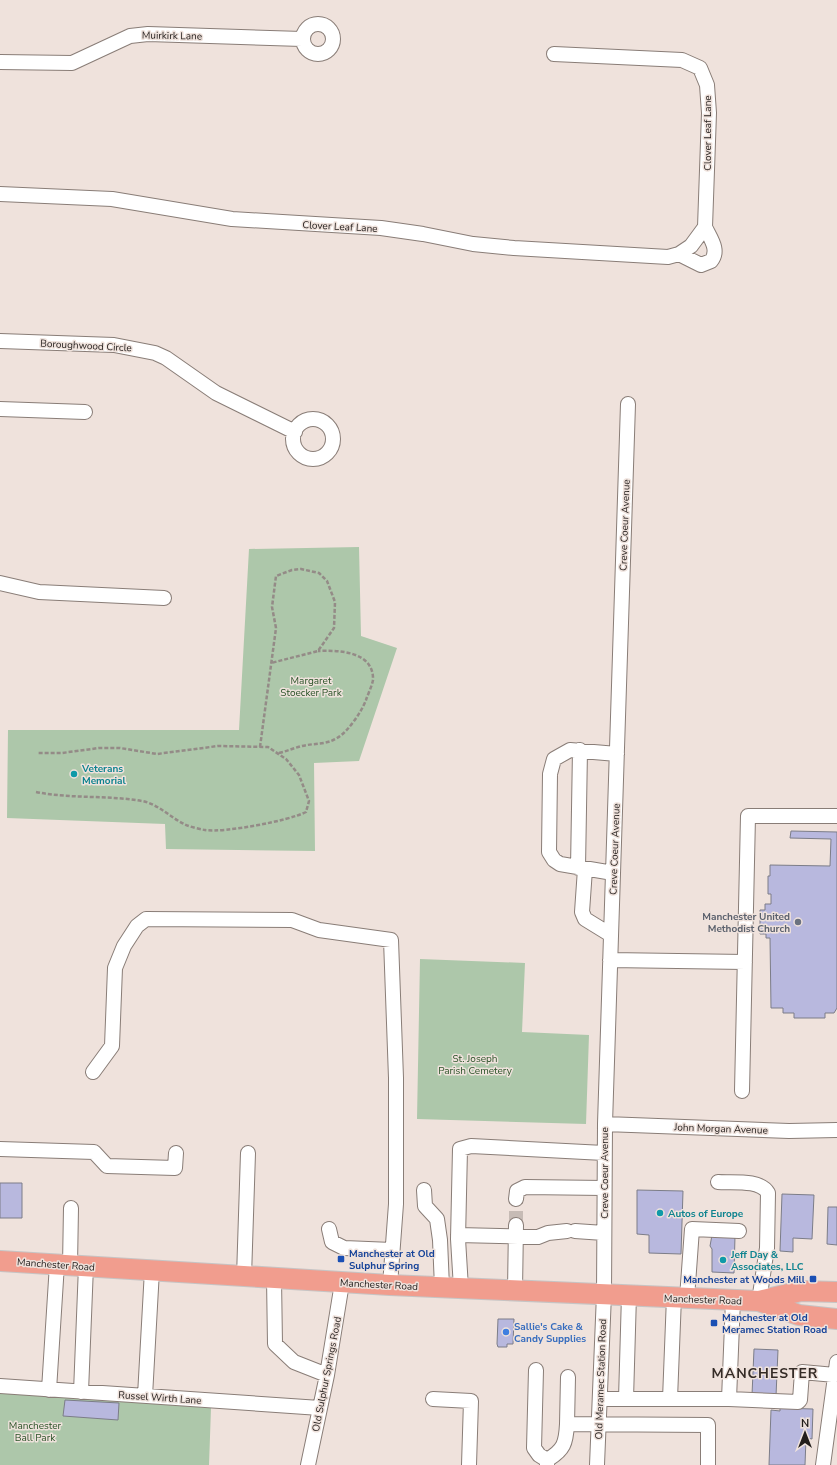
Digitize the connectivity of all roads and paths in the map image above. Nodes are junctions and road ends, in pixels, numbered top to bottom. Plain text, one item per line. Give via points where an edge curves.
1 (302, 38) dead end
2 (554, 54) dead end
3 (0, 62) edge
4 (0, 194) edge
5 (705, 227) junction
6 (679, 254) junction
7 (0, 341) edge
8 (628, 404) dead end
9 (0, 409) edge
10 (85, 412) dead end
11 (295, 432) dead end
12 (0, 583) edge
13 (164, 598) dead end
14 (318, 651) junction
15 (272, 663) junction
16 (260, 747) junction
17 (580, 750) junction
18 (37, 753) dead end
19 (278, 754) junction
20 (617, 754) junction
21 (36, 792) dead end
22 (837, 816) edge
23 (581, 869) junction
24 (613, 873) junction
25 (611, 935) junction
26 (610, 960) junction
27 (744, 962) junction
28 (93, 1072) dead end
29 (742, 1091) dead end
30 (605, 1124) junction
31 (837, 1130) edge
32 (0, 1148) edge
33 (176, 1153) dead end
34 (248, 1153) dead end
35 (604, 1153) junction
36 (718, 1182) dead end
37 (604, 1188) junction
38 (424, 1190) dead end
39 (516, 1199) tunnel mouth
40 (71, 1208) dead end
41 (329, 1229) dead end
42 (516, 1231) junction
43 (739, 1231) dead end
44 (604, 1233) junction
45 (458, 1235) junction
46 (392, 1250) junction
47 (0, 1260) edge
48 (71, 1265) junction
49 (152, 1270) junction
50 (244, 1277) junction
51 (274, 1279) junction
52 (342, 1283) junction
53 (390, 1285) junction
54 (442, 1287) junction
55 (462, 1288) junction
56 (515, 1290) junction
57 (837, 1292) edge
58 (604, 1294) junction
59 (629, 1295) junction
60 (681, 1297) junction
61 (733, 1300) junction
62 (759, 1301) junction
63 (837, 1319) edge
64 (836, 1368) edge
65 (536, 1370) dead end
66 (327, 1375) junction
67 (568, 1377) dead end
68 (0, 1386) edge
69 (49, 1390) junction
70 (81, 1392) junction
71 (145, 1396) junction
72 (433, 1399) dead end
73 (600, 1399) junction
74 (626, 1399) junction
75 (670, 1399) junction
76 (729, 1399) junction
77 (320, 1408) junction
78 (567, 1424) junction
79 (599, 1424) junction
80 (547, 1463) edge
81 (308, 1465) edge
82 (469, 1465) edge
83 (597, 1465) edge
84 (708, 1465) edge
85 (823, 1465) edge

1 - 3 street, Muirkirk Lane via 148,34 130,36 72,63
2 - 5 street, Clover Leaf Lane via 682,60 700,68 707,84 709,113
4 - 6 street, Clover Leaf Lane via 112,199 232,219 381,228 473,244 514,248 668,257
5 - 6 street via 691,246
5 - 6 street, Clover Leaf Lane via 715,249 711,261 701,264
7 - 11 street, Boroughwood Circle via 114,345 155,353 216,393
8 - 20 street, Creve Coeur Avenue
9 - 10 street
12 - 13 street via 39,592
14 - 15 path
14 - 15 path via 334,628 335,602 332,591 319,573 302,568 292,570 276,576 272,607 276,628
14 - 19 path via 337,650 355,654 370,668 373,680 362,712 338,738
15 - 16 path
16 - 18 path via 218,746 157,754 120,748
16 - 19 path via 268,747
17 - 20 street
17 - 23 street
17 - 23 street via 570,750 554,758 550,774 549,852 560,864
19 - 21 path via 286,758 299,775 309,801 306,812 268,823 206,830 185,824 144,801
20 - 24 street, Creve Coeur Avenue
22 - 27 street via 748,816
23 - 24 street
23 - 25 street via 582,912 585,919
24 - 25 street, Creve Coeur Avenue
25 - 26 street, Creve Coeur Avenue
26 - 27 street
26 - 30 street, Creve Coeur Avenue
27 - 29 street
28 - 46 street via 112,1046 114,968 137,926 146,919 292,920 319,930 391,940 396,1078 396,1204
30 - 31 street, John Morgan Avenue via 789,1131
30 - 35 street, Creve Coeur Avenue
32 - 33 street via 94,1152 107,1166 175,1168
34 - 50 street
35 - 37 street, Creve Coeur Avenue
35 - 45 street via 471,1146 460,1149
36 - 62 street via 758,1184 766,1188 768,1193 766,1248
37 - 39 street via 525,1187 516,1191
37 - 44 street, Creve Coeur Avenue
38 - 54 street via 425,1206 437,1219
40 - 48 street
41 - 46 street via 332,1242 344,1248
42 - 44 street via 538,1237 548,1233 571,1231
42 - 45 street
42 - 56 street
43 - 60 street via 692,1229
44 - 58 street, Creve Coeur Avenue
45 - 55 street
46 - 53 street
47 - 48 highway, Manchester Road
48 - 49 highway, Manchester Road
48 - 69 street
48 - 70 street
49 - 50 highway, Manchester Road
49 - 71 street
50 - 51 highway, Manchester Road
51 - 52 highway, Manchester Road
51 - 66 street via 275,1344 294,1362
52 - 53 highway, Manchester Road
52 - 66 street, Old Sulphur Springs Road
53 - 54 highway, Manchester Road
54 - 55 highway, Manchester Road
55 - 56 highway, Manchester Road
56 - 58 highway, Manchester Road
57 - 62 highway, Manchester Road via 801,1291
58 - 59 highway, Manchester Road
58 - 73 street, Old Meramec Station Road
59 - 60 highway, Manchester Road
59 - 74 street
60 - 61 highway, Manchester Road
60 - 75 street
61 - 62 highway, Manchester Road
61 - 76 street
62 - 63 highway, Manchester Road via 799,1316
64 - 76 street via 802,1372 798,1402
64 - 85 street
65 - 80 street via 534,1448
66 - 77 street, Old Sulphur Springs Road
67 - 78 street
68 - 69 street, Russel Wirth Lane
69 - 70 street, Russel Wirth Lane
70 - 71 street, Russel Wirth Lane
71 - 77 street, Russel Wirth Lane
72 - 82 street via 471,1401
73 - 74 street
73 - 79 street, Old Meramec Station Road
74 - 75 street
75 - 76 street
77 - 81 street, Old Sulphur Springs Road
78 - 79 street
78 - 80 street via 563,1446
79 - 83 street, Old Meramec Station Road
79 - 84 street via 708,1425

